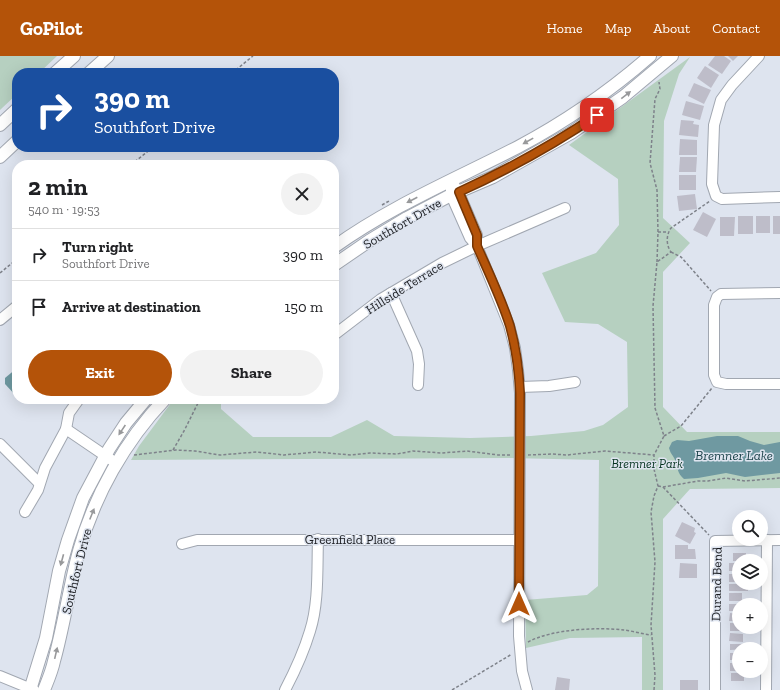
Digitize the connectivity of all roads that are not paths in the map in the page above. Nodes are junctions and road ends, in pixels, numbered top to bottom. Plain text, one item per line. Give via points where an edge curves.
1 (74, 56) edge
2 (108, 56) edge
3 (650, 56) edge
4 (672, 56) edge
5 (759, 56) edge
6 (61, 68) edge
7 (95, 68) edge
8 (12, 114) edge
9 (0, 125) edge
10 (12, 146) edge
11 (0, 157) edge
12 (450, 181) junction
13 (455, 194) junction
14 (780, 197) edge
15 (565, 208) dead end
16 (339, 244) edge
17 (477, 246) junction
18 (339, 262) edge
19 (391, 293) junction
20 (780, 293) edge
21 (12, 310) edge
22 (0, 320) edge
23 (339, 331) edge
24 (575, 382) dead end
25 (780, 384) edge
26 (418, 385) dead end
27 (520, 387) junction
28 (75, 404) edge
29 (142, 404) edge
30 (161, 404) edge
31 (66, 429) junction
32 (0, 444) edge
33 (104, 456) junction
34 (116, 463) junction
35 (39, 483) junction
36 (25, 512) dead end
37 (318, 539) junction
38 (519, 540) junction
39 (768, 540) edge
40 (780, 540) edge
41 (732, 541) edge
42 (182, 544) dead end
43 (767, 546) edge
44 (0, 676) edge
45 (32, 690) edge
46 (44, 690) edge
47 (285, 690) edge
48 (527, 690) edge
49 (715, 690) edge
50 (766, 690) edge

1 - 6 main road
2 - 7 main road
3 -> 12 main road, Southfort Drive via 562,122
13 -> 4 main road, Southfort Drive via 571,133 623,97
5 - 14 street via 722,100 714,125 712,184 716,196 722,199
8 - 9 main road
10 - 11 main road
12 - 13 street
12 -> 16 main road, Southfort Drive via 396,208
13 - 17 street via 470,238
13 - 18 main road, Southfort Drive via 407,218
15 - 17 street, Hillside Terrace
17 - 19 street, Hillside Terrace
17 - 27 street via 509,325
19 - 23 street, Hillside Terrace
19 - 26 street via 417,351
20 - 25 street via 720,294 714,305 714,375 717,382
21 - 22 street
24 - 27 street
27 - 38 street
28 - 31 street via 69,412
29 -> 33 main road, Southfort Drive
30 - 34 main road, Southfort Drive via 137,432
31 - 33 street
31 - 35 street
32 - 35 street
33 - 34 street
33 -> 45 main road, Southfort Drive via 83,498 68,540
46 -> 34 main road, Southfort Drive via 54,662 79,551 97,503
35 - 36 street via 38,490
37 - 38 street, Greenfield Place
37 - 42 street, Greenfield Place via 197,540
37 - 47 street via 315,605 310,630
38 - 48 street via 520,647
39 - 40 street, Durand Bend
41 - 49 street, Durand Bend via 715,541
43 - 50 street
44 - 45 street

